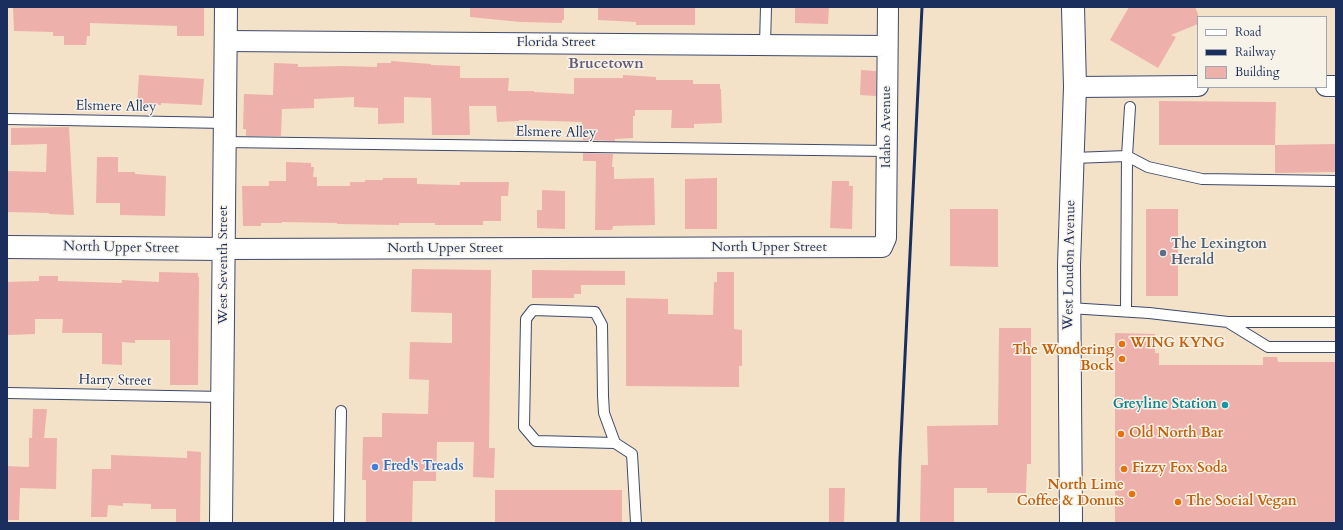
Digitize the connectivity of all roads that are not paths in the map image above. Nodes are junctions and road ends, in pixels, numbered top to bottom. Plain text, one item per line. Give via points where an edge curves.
1 (226, 7) edge
2 (766, 7) edge
3 (888, 7) edge
4 (1074, 7) edge
5 (225, 41) junction
6 (764, 45) junction
7 (887, 46) junction
8 (1197, 86) edge
9 (1075, 87) junction
10 (1130, 107) dead end
11 (7, 120) edge
12 (225, 133) junction
13 (886, 151) junction
14 (1127, 156) junction
15 (1073, 158) junction
16 (1336, 181) edge
17 (7, 247) edge
18 (882, 247) joint
19 (224, 249) junction
20 (1069, 308) junction
21 (1126, 311) junction
22 (1228, 322) junction
23 (1336, 322) edge
24 (1336, 347) edge
25 (7, 393) edge
26 (223, 397) junction
27 (341, 411) dead end
28 (615, 443) junction
29 (222, 523) edge
30 (339, 523) edge
31 (636, 523) edge
32 (1071, 523) edge

1 - 5 street, West Seventh Street
2 - 6 lane
3 - 7 street, Idaho Avenue
4 - 9 street, West Loudon Avenue
5 - 6 street, Florida Street
5 - 12 street, West Seventh Street
6 - 7 street, Florida Street
7 - 13 street, Idaho Avenue
8 - 9 street
9 - 15 street, West Loudon Avenue
10 - 14 lane
11 - 12 lane, Elsmere Alley
12 - 13 lane, Elsmere Alley
12 - 19 street, West Seventh Street
13 - 18 street, Idaho Avenue via 886,238
14 - 15 lane
14 - 16 lane via 1148,166 1202,179
14 - 21 lane
15 - 20 street, West Loudon Avenue
17 - 19 street, North Upper Street
18 - 19 street, North Upper Street
19 - 26 street, West Seventh Street
20 - 21 lane
20 - 32 street, West Loudon Avenue
21 - 22 lane
22 - 23 lane
22 - 24 lane via 1268,347
25 - 26 lane, Harry Street
26 - 29 street, West Seventh Street
27 - 30 lane
28 - 28 lane via 604,412 602,325 595,312 533,310 526,319 524,427 536,441
28 - 31 lane via 632,454

